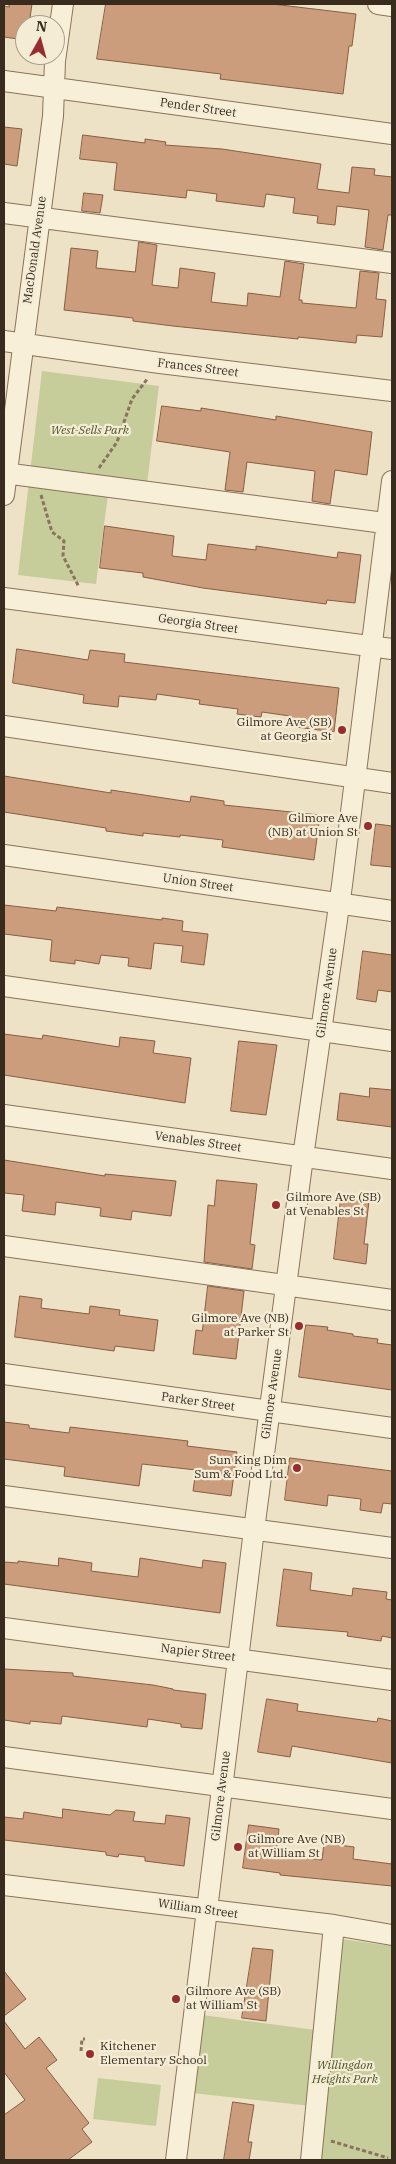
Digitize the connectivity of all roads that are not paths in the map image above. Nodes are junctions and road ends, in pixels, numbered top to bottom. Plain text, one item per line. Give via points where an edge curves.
1 (63, 4) edge
2 (378, 4) edge
3 (392, 6) edge
4 (4, 81) edge
5 (54, 88) junction
6 (392, 134) edge
7 (4, 213) edge
8 (40, 217) junction
9 (392, 263) edge
10 (13, 342) edge
11 (392, 391) edge
12 (5, 473) edge
13 (392, 481) edge
14 (4, 495) edge
15 (390, 523) edge
16 (4, 598) edge
17 (370, 646) junction
18 (392, 649) edge
19 (4, 726) edge
20 (355, 778) junction
21 (392, 783) edge
22 (4, 855) edge
23 (339, 904) junction
24 (392, 911) edge
25 (4, 986) edge
26 (321, 1032) junction
27 (392, 1041) edge
28 (4, 1115) edge
29 (303, 1157) junction
30 (392, 1169) edge
31 (4, 1246) edge
32 (286, 1286) junction
33 (392, 1300) edge
34 (4, 1374) edge
35 (270, 1412) junction
36 (392, 1428) edge
37 (4, 1496) edge
38 (254, 1530) junction
39 (392, 1548) edge
40 (4, 1628) edge
41 (238, 1658) junction
42 (392, 1680) edge
43 (4, 1757) edge
44 (222, 1785) junction
45 (392, 1809) edge
46 (4, 1885) edge
47 (206, 1910) junction
48 (334, 1925) junction
49 (392, 1935) edge
50 (176, 2160) edge
51 (311, 2160) edge

1 - 5 street, MacDonald Avenue
2 - 3 street
4 - 5 street, Pender Street
5 - 6 street, Pender Street
5 - 8 street, MacDonald Avenue
7 - 8 street
8 - 9 street
8 - 10 street, MacDonald Avenue
10 - 11 street, Frances Street
10 - 12 street, MacDonald Avenue
12 - 14 street, MacDonald Avenue
12 - 15 street
13 - 15 street, Gilmore Avenue
15 - 17 street, Gilmore Avenue
16 - 17 street, Georgia Street
17 - 18 street, Georgia Street
17 - 20 street, Gilmore Avenue
19 - 20 street
20 - 21 street
20 - 23 street, Gilmore Avenue
22 - 23 street, Union Street
23 - 24 street, Union Street
23 - 26 street, Gilmore Avenue
25 - 26 street
26 - 27 street
26 - 29 street, Gilmore Avenue
28 - 29 street, Venables Street
29 - 30 street, Venables Street
29 - 32 street, Gilmore Avenue
31 - 32 street
32 - 33 street
32 - 35 street, Gilmore Avenue
34 - 35 street, Parker Street
35 - 36 street, Parker Street
35 - 38 street, Gilmore Avenue
37 - 38 street
38 - 39 street
38 - 41 street, Gilmore Avenue
40 - 41 street, Napier Street
41 - 42 street, Napier Street
41 - 44 street, Gilmore Avenue
43 - 44 street
44 - 45 street
44 - 47 street, Gilmore Avenue
46 - 47 street, William Street
47 - 48 street, William Street
47 - 50 street, Gilmore Avenue
48 - 49 street, William Street
48 - 51 street

